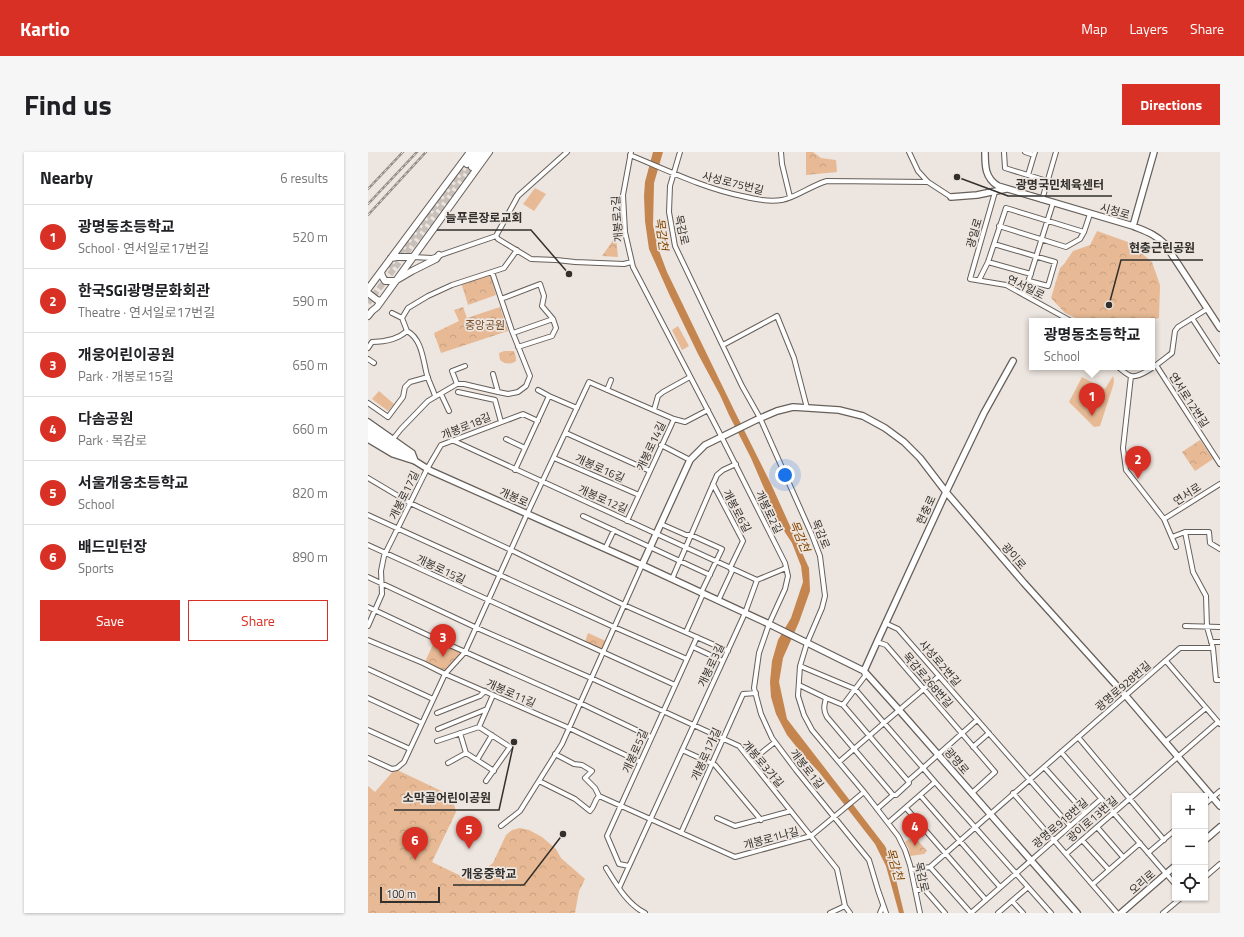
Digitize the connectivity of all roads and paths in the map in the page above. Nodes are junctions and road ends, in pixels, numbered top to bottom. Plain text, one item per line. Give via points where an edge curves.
1 (470, 152) edge
2 (476, 152) edge
3 (483, 152) edge
4 (489, 152) edge
5 (567, 152) edge
6 (680, 152) edge
7 (781, 152) edge
8 (909, 152) edge
9 (985, 152) edge
10 (1004, 152) edge
11 (1024, 152) edge
12 (1056, 152) edge
13 (1154, 152) edge
14 (1034, 153) edge
15 (630, 154) edge
16 (671, 172) junction
17 (1028, 175) junction
18 (1047, 181) junction
19 (928, 182) junction
20 (1006, 189) junction
21 (995, 192) junction
22 (790, 197) junction
23 (951, 197) joint
24 (1042, 200) junction
25 (1053, 203) junction
26 (1090, 214) junction
27 (1048, 221) junction
28 (999, 226) junction
29 (1132, 226) junction
30 (1084, 232) junction
31 (496, 236) junction
32 (1042, 239) junction
33 (994, 244) junction
34 (517, 250) junction
35 (439, 256) junction
36 (1036, 256) junction
37 (399, 257) junction
38 (413, 257) junction
39 (392, 258) junction
40 (631, 262) junction
41 (988, 262) junction
42 (404, 268) junction
43 (381, 272) junction
44 (492, 272) junction
45 (1031, 274) junction
46 (970, 279) joint
47 (979, 280) junction
48 (395, 281) junction
49 (1029, 281) junction
50 (368, 289) edge
51 (368, 293) edge
52 (1024, 295) junction
53 (368, 298) edge
54 (501, 299) junction
55 (381, 301) junction
56 (377, 307) junction
57 (1207, 309) junction
58 (392, 313) dead end
59 (368, 316) edge
60 (402, 318) junction
61 (1066, 318) edge
62 (1192, 318) junction
63 (553, 319) junction
64 (1220, 328) edge
65 (406, 331) junction
66 (513, 333) junction
67 (722, 345) junction
68 (518, 347) junction
69 (368, 348) edge
70 (368, 359) edge
71 (1013, 361) dead end
72 (1220, 361) edge
73 (374, 364) dead end
74 (1156, 365) joint
75 (465, 366) dead end
76 (1122, 370) edge
77 (1148, 370) edge
78 (494, 374) dead end
79 (1131, 376) junction
80 (428, 377) junction
81 (690, 377) junction
82 (611, 380) dead end
83 (457, 384) junction
84 (538, 390) dead end
85 (607, 390) junction
86 (458, 392) dead end
87 (498, 392) junction
88 (441, 394) junction
89 (435, 396) junction
90 (549, 396) junction
91 (368, 403) edge
92 (577, 408) junction
93 (807, 408) junction
94 (654, 410) junction
95 (708, 410) junction
96 (449, 411) dead end
97 (674, 419) junction
98 (758, 419) junction
99 (538, 421) junction
100 (368, 422) edge
101 (501, 422) junction
102 (368, 427) edge
103 (368, 433) edge
104 (566, 433) junction
105 (723, 436) junction
106 (506, 438) dead end
107 (368, 439) edge
108 (452, 440) junction
109 (392, 441) junction
110 (661, 446) junction
111 (526, 448) junction
112 (554, 458) junction
113 (690, 460) junction
114 (415, 462) junction
115 (736, 464) junction
116 (1220, 464) edge
117 (427, 469) junction
118 (515, 470) junction
119 (650, 470) junction
120 (368, 478) edge
121 (542, 482) junction
122 (713, 484) junction
123 (1220, 484) edge
124 (946, 492) junction
125 (639, 495) junction
126 (410, 503) junction
127 (527, 514) junction
128 (368, 515) edge
129 (583, 516) dead end
130 (1164, 519) junction
131 (627, 521) junction
132 (661, 524) junction
133 (397, 529) junction
134 (614, 530) junction
135 (1185, 532) junction
136 (656, 534) junction
137 (691, 535) junction
138 (1172, 537) junction
139 (368, 546) edge
140 (650, 547) junction
141 (685, 547) junction
142 (1176, 547) dead end
143 (605, 549) junction
144 (1220, 549) edge
145 (511, 550) junction
146 (386, 553) junction
147 (680, 561) junction
148 (716, 562) junction
149 (642, 565) junction
150 (730, 568) junction
151 (786, 568) junction
152 (500, 575) junction
153 (710, 575) junction
154 (368, 578) edge
155 (672, 579) junction
156 (756, 580) junction
157 (381, 584) junction
158 (702, 593) junction
159 (489, 600) junction
160 (718, 601) junction
161 (624, 605) junction
162 (368, 607) edge
163 (375, 610) junction
164 (745, 613) junction
165 (885, 623) junction
166 (770, 625) junction
167 (368, 626) edge
168 (1185, 626) dead end
169 (614, 627) junction
170 (1207, 627) junction
171 (1220, 627) edge
172 (477, 628) junction
173 (686, 632) junction
174 (697, 637) junction
175 (368, 640) edge
176 (805, 642) junction
177 (877, 642) junction
178 (1211, 642) junction
179 (1220, 642) edge
180 (692, 647) junction
181 (1213, 648) junction
182 (728, 651) junction
183 (465, 652) junction
184 (603, 652) junction
185 (687, 659) junction
186 (723, 661) junction
187 (1166, 661) junction
188 (800, 666) junction
189 (368, 669) edge
190 (864, 671) junction
191 (445, 674) junction
192 (939, 676) junction
193 (591, 678) junction
194 (1220, 680) edge
195 (675, 685) junction
196 (799, 685) junction
197 (855, 689) junction
198 (923, 689) junction
199 (485, 691) junction
200 (756, 693) junction
201 (493, 695) junction
202 (1126, 696) junction
203 (368, 698) edge
204 (826, 698) junction
205 (433, 699) junction
206 (580, 703) junction
207 (843, 705) junction
208 (1206, 708) junction
209 (487, 709) junction
210 (899, 710) junction
211 (663, 711) junction
212 (437, 713) dead end
213 (977, 720) junction
214 (884, 723) junction
215 (1219, 723) edge
216 (422, 724) junction
217 (694, 725) junction
218 (479, 726) junction
219 (569, 728) junction
220 (438, 729) dead end
221 (368, 730) edge
222 (460, 733) junction
223 (989, 733) junction
224 (962, 734) junction
225 (492, 735) junction
226 (869, 736) junction
227 (651, 737) junction
228 (722, 738) junction
229 (1078, 738) junction
230 (437, 741) dead end
231 (775, 742) junction
232 (1165, 742) junction
233 (973, 747) junction
234 (410, 749) junction
235 (854, 749) junction
236 (682, 750) junction
237 (1061, 752) junction
238 (466, 753) junction
239 (555, 754) junction
240 (938, 755) junction
241 (1178, 757) junction
242 (368, 758) edge
243 (477, 760) junction
244 (751, 761) junction
245 (448, 762) dead end
246 (640, 762) junction
247 (839, 762) junction
248 (712, 764) junction
249 (1044, 767) junction
250 (923, 768) junction
251 (494, 771) junction
252 (1029, 780) junction
253 (486, 781) dead end
254 (539, 781) junction
255 (908, 781) junction
256 (936, 782) junction
257 (1220, 791) edge
258 (862, 793) junction
259 (972, 793) junction
260 (1013, 793) junction
261 (893, 795) junction
262 (920, 795) junction
263 (599, 796) junction
264 (1212, 797) junction
265 (1101, 799) junction
266 (1130, 799) junction
267 (1208, 801) edge
268 (621, 805) junction
269 (1220, 806) edge
270 (906, 808) junction
271 (877, 809) junction
272 (791, 812) junction
273 (1085, 813) junction
274 (1113, 813) junction
275 (990, 814) junction
276 (835, 816) junction
277 (717, 818) dead end
278 (651, 819) junction
279 (761, 820) junction
280 (888, 824) junction
281 (501, 826) dead end
282 (1070, 826) junction
283 (975, 827) junction
284 (1097, 827) junction
285 (1220, 827) edge
286 (681, 832) junction
287 (1172, 833) edge
288 (811, 836) junction
289 (1208, 837) edge
290 (960, 840) junction
291 (1054, 840) junction
292 (1082, 840) junction
293 (1164, 840) junction
294 (1140, 843) junction
295 (946, 853) junction
296 (1148, 853) junction
297 (1066, 854) junction
298 (1123, 857) junction
299 (1031, 860) junction
300 (1220, 864) edge
301 (629, 866) junction
302 (930, 867) junction
303 (606, 868) dead end
304 (1172, 869) edge
305 (911, 870) junction
306 (1109, 870) junction
307 (1015, 874) junction
308 (1166, 874) junction
309 (1208, 874) edge
310 (1172, 881) edge
311 (1092, 884) junction
312 (1000, 887) junction
313 (619, 888) junction
314 (1027, 888) junction
315 (916, 890) junction
316 (986, 900) junction
317 (1012, 901) junction
318 (1177, 901) edge
319 (845, 906) junction
320 (883, 906) junction
321 (645, 913) edge
322 (830, 913) edge
323 (850, 913) edge
324 (880, 913) edge
325 (886, 913) edge
326 (920, 913) edge
327 (945, 913) edge
328 (971, 913) edge
329 (998, 913) edge
330 (1023, 913) edge
331 (1051, 913) edge
332 (1077, 913) edge
333 (1117, 913) edge
334 (1121, 913) edge
335 (1163, 913) edge

1 - 39 main road
2 - 3 main road via 470,165
4 - 38 main road
5 - 31 street via 518,196
6 - 16 street, 목감로
7 - 22 street
8 - 19 street via 918,170
9 - 20 main road, 시청로 via 988,177 993,183
10 - 17 street via 1005,168
11 - 14 street
12 - 18 street
13 - 29 main road
14 - 17 street
15 - 16 street, 사성로75번길
15 - 40 street, 개봉로2길 via 623,195 625,232
16 - 22 street, 사성로75번길 via 719,191 763,201
16 - 67 street, 목감로 via 669,212 675,246
17 - 18 street
18 - 24 street
19 - 22 street, 사성로75번길 via 826,181
19 - 23 street
20 - 21 main road
20 - 24 main road, 시청로
21 - 23 main road
21 - 46 street, 광일로
24 - 25 main road, 시청로
25 - 26 main road, 시청로
25 - 27 street
26 - 29 main road, 시청로
26 - 30 street
27 - 28 street via 1006,208
27 - 30 street
27 - 32 street
28 - 32 street
28 - 33 street
29 - 57 main road, 시청로 via 1159,237
30 - 32 street via 1080,239 1066,246
31 - 34 street
31 - 35 street
32 - 36 street
33 - 36 street
33 - 41 street
34 - 40 street via 531,258 624,264
34 - 44 street via 504,268
35 - 38 street via 429,259
35 - 48 main road
36 - 45 street
36 - 49 street via 1055,262 1048,286
37 - 38 main road
37 - 39 main road
37 - 42 main road
38 - 42 main road
39 - 43 main road
40 - 81 street, 개봉로2길
41 - 45 street
41 - 47 street
42 - 48 main road
43 - 48 main road via 385,281
43 - 50 main road
44 - 54 street
44 - 60 street via 428,296 408,308
45 - 49 street
46 - 47 street, 연서일로
47 - 52 street, 연서일로 via 1006,285
48 - 55 main road
49 - 52 street
51 - 55 main road
52 - 61 street, 연서일로
53 - 56 main road
54 - 63 street via 540,284 544,296 542,306
54 - 66 street
55 - 56 main road
56 - 59 main road
57 - 62 street
57 - 64 main road, 시청로
58 - 60 street
60 - 65 street
62 - 72 street
62 - 74 street via 1178,327 1175,331 1172,353
63 - 66 street
63 - 68 street via 556,328 552,336
65 - 69 street via 401,336 383,342 372,342
65 - 80 street via 419,343
66 - 68 street
67 - 93 street via 777,316 794,358
67 - 98 street, 목감로
68 - 87 street via 530,376 526,386 518,392
70 - 73 street
71 - 124 main road, 현충로 via 984,413
74 - 116 street, 연서로12번길
75 - 83 street via 452,371
76 - 79 street
77 - 79 street via 1138,376
78 - 87 street
79 - 130 street via 1124,448 1126,470
80 - 89 street
80 - 91 street via 410,382 403,397 388,417
81 - 94 street via 658,396
81 - 95 street, 개봉로2길
82 - 85 street
83 - 87 street
83 - 88 street
84 - 90 street
85 - 92 street, 개봉로14길 via 589,382
85 - 94 street, 개봉로14길
86 - 101 street, 개봉로18길 via 495,400
88 - 89 street
88 - 96 street
89 - 109 street via 408,420
90 - 92 street
90 - 99 street
92 - 104 street
93 - 98 main road, 광이로 via 793,407
93 - 124 main road, 광이로 via 839,410 864,416 885,428 920,458
94 - 97 street, 개봉로14길
95 - 97 street via 685,422
95 - 105 street, 개봉로2길
97 - 110 street, 개봉로14길
98 - 105 main road, 광이로
98 - 176 street, 목감로 via 820,556 825,596 822,608
99 - 101 street, 개봉로18길 via 523,414
99 - 111 street
100 - 109 main road
101 - 108 street, 개봉로18길
102 - 109 main road
103 - 114 main road, 개봉로
104 - 112 street
104 - 119 street, 개봉로16길
105 - 113 main road via 705,445
105 - 115 street, 개봉로2길
106 - 111 street
107 - 114 main road via 393,454
108 - 117 street, 개봉로18길 via 441,445
108 - 118 street, 개봉로12길
109 - 114 main road via 412,453
110 - 113 street
110 - 119 street, 개봉로14길
111 - 118 street
112 - 121 street
112 - 125 street, 개봉로16길
113 - 132 main road
114 - 117 main road, 개봉로
115 - 122 street via 723,470
115 - 151 street, 개봉로2길
117 - 126 street, 개봉로17길
117 - 127 main road, 개봉로
118 - 121 street, 개봉로12길
119 - 125 street, 개봉로14길
120 - 126 street
121 - 127 street
121 - 131 street, 개봉로12길
122 - 137 street
122 - 150 street, 개봉로6길 via 743,541
123 - 130 street, 연서로
124 - 165 main road, 현충로
124 - 202 main road, 광이로
125 - 131 street, 개봉로14길
126 - 133 street, 개봉로17길
126 - 145 street
127 - 143 main road, 개봉로
127 - 145 street
128 - 133 street, 개봉로17길
129 - 134 street
130 - 138 street
131 - 136 street, 개봉로12길
132 - 136 main road
132 - 137 street
133 - 146 street, 개봉로17길
133 - 152 street, 개봉로15길
134 - 140 street
134 - 143 street
135 - 138 street
135 - 144 street via 1209,532 1210,543
135 - 170 street via 1192,572 1206,596
136 - 140 main road
136 - 141 street, 개봉로12길
137 - 141 street
137 - 148 street via 722,549
138 - 142 street
139 - 146 street
140 - 147 street
140 - 149 main road
141 - 147 street
141 - 148 street, 개봉로12길
143 - 149 main road, 개봉로
145 - 152 street
145 - 161 street
146 - 157 street, 개봉로17길 via 381,571
146 - 159 street, 개봉로15길
147 - 153 street
147 - 155 street
148 - 150 street
148 - 153 street
149 - 155 main road, 개봉로
149 - 161 street
150 - 156 street
150 - 160 street, 개봉로6길 via 732,571
151 - 156 street
151 - 166 street, 개봉로2길 via 788,576
152 - 159 street
152 - 169 street
153 - 158 street
154 - 157 street
155 - 158 main road, 개봉로
156 - 164 street
157 - 163 street, 개봉로17길 via 382,594
157 - 172 street
158 - 160 main road, 개봉로
158 - 173 street
159 - 172 street
159 - 184 street
160 - 164 main road, 개봉로
161 - 169 street
161 - 173 street
162 - 163 street
163 - 167 street, 개봉로17길
163 - 183 street
164 - 166 main road, 개봉로
164 - 182 street, 개봉로3길
165 - 177 main road, 현충로
165 - 192 street, 사성로2번길 via 898,629
166 - 176 main road, 개봉로
166 - 200 street, 개봉로1길 via 759,653 754,688
168 - 170 street
169 - 184 street
169 - 185 street
170 - 171 street
170 - 178 street
172 - 183 street
172 - 193 street
173 - 174 street
174 - 180 street, 개봉로5길
174 - 182 street
175 - 191 street
176 - 188 street, 목감로
176 - 190 main road, 광명로
177 - 190 main road, 현충로
177 - 198 street, 목감로268번길 via 886,645
178 - 179 street
178 - 181 street
180 - 185 street, 개봉로5길
180 - 186 street
181 - 187 street, 광명로928번길 via 1180,648
181 - 194 street via 1216,680
182 - 186 street, 개봉로3길
183 - 191 street
183 - 206 street, 개봉로11길
184 - 193 street
184 - 195 street
185 - 195 street, 개봉로5길
186 - 217 street, 개봉로3길
187 - 202 street, 광명로928번길
187 - 208 street
188 - 196 street, 목감로
188 - 197 street
189 - 205 street
190 - 197 street via 865,676
190 - 210 main road, 광명로
191 - 199 street, 개봉로11길
191 - 205 street
192 - 198 street
192 - 213 street, 사성로2번길
193 - 206 street
193 - 211 street
195 - 211 street, 개봉로5길
196 - 204 street
196 - 247 street, 목감로 via 798,696 808,723
197 - 207 street
197 - 214 street
198 - 210 street
198 - 224 street, 목감로268번길
199 - 201 street, 개봉로11길
199 - 212 street via 480,696
200 - 228 street, 개봉로1가길 via 744,694
200 - 231 street, 개봉로1길 via 761,714
201 - 209 street
201 - 219 street, 개봉로11길
202 - 229 street, 광명로928번길
202 - 232 main road, 광이로
203 - 216 street
204 - 207 street
204 - 235 street via 824,711
205 - 216 street
206 - 219 street
206 - 227 street, 개봉로11길
207 - 226 street
208 - 215 street
208 - 232 street
209 - 218 street
209 - 220 street
210 - 214 street
210 - 240 main road, 광명로
211 - 217 street
211 - 227 street, 개봉로5길
213 - 223 street, 사성로2번길
213 - 224 street
214 - 226 street
214 - 250 street
215 - 241 street, 광이로13번길
216 - 234 street
217 - 228 street, 개봉로3가길
217 - 236 street, 개봉로3길
218 - 222 street
218 - 225 street
219 - 239 street
219 - 246 street, 개봉로11길
221 - 234 street
222 - 230 street
222 - 238 street
223 - 233 street
223 - 252 street, 사성로2번길
224 - 233 street, 목감로268번길
224 - 240 street
225 - 243 street
225 - 251 street via 510,747
226 - 235 street
226 - 255 street
227 - 246 street, 개봉로5길
228 - 244 street, 개봉로3가길 via 738,746
228 - 248 street, 개봉로1가길
229 - 237 street, 광명로928번길
229 - 266 street
231 - 244 street
231 - 276 street, 개봉로1길
232 - 241 main road, 광이로
233 - 259 street, 목감로268번길 via 995,772
234 - 242 street via 404,762 397,768 392,769
235 - 247 street
235 - 261 street
236 - 248 street
236 - 278 street, 개봉로3길
237 - 249 street, 광명로928번길
237 - 265 street
238 - 243 street
238 - 245 street
239 - 254 street
239 - 263 street via 592,771 585,778
240 - 250 street
240 - 259 main road, 광명로
241 - 264 main road, 광이로
241 - 266 street, 광이로13번길
243 - 251 street
244 - 272 street, 개봉로3가길
246 - 268 street, 개봉로5길
247 - 258 street, 목감로
248 - 279 street
248 - 286 street, 개봉로1가길
249 - 252 street, 광명로928번길
249 - 273 street
250 - 255 street
250 - 256 street
251 - 253 street
252 - 260 street, 광명로928번길
252 - 282 street, 사성로2번길
254 - 263 street via 576,799 590,811
254 - 281 street via 520,811
255 - 261 street via 909,783
256 - 262 street
256 - 283 street
257 - 264 street
258 - 271 street, 목감로
258 - 276 street, 개봉로1나길
259 - 275 main road, 광명로
260 - 275 street, 광명로928번길
260 - 291 street
261 - 271 street
262 - 270 street
262 - 290 street
263 - 268 street
264 - 267 street
264 - 269 main road, 광이로
265 - 273 street, 광명로918번길
265 - 274 street
266 - 274 street, 광이로13번길
266 - 293 street, 광이로13번길
268 - 278 street
268 - 301 street, 개봉로5길 via 607,836 619,864
270 - 280 street
270 - 295 street
271 - 280 street, 목감로
272 - 279 street
272 - 288 street, 개봉로3가길
273 - 282 street, 광명로918번길
274 - 284 street, 광이로13번길
274 - 294 street
275 - 283 street, 광명로928번길
275 - 299 main road, 광명로
276 - 288 street, 개봉로1나길
276 - 320 street, 개봉로1길 via 869,860
277 - 279 street via 735,826
278 - 286 street, 개봉로1나길
278 - 301 street, 개봉로3길
280 - 305 street, 목감로 via 905,850
282 - 291 street, 광명로918번길
283 - 290 street, 광명로928번길
283 - 307 street
284 - 292 street, 광이로13번길
284 - 298 street
285 - 289 main road
286 - 288 street, 개봉로1나길 via 735,857
287 - 293 street
288 - 319 street, 개봉로3가길 via 837,869
290 - 295 street, 광명로928번길
290 - 312 street
291 - 297 street
291 - 299 street, 광명로918번길
292 - 297 street, 광이로13번길
292 - 306 street
293 - 296 street
294 - 296 street
294 - 298 street
295 - 302 street, 광명로928번길
295 - 316 street
296 - 308 street
297 - 311 street
298 - 306 street
299 - 307 street, 광명로918번길
299 - 332 main road, 광명로
300 - 309 street
301 - 313 street, 개봉로3길
302 - 305 street
302 - 328 street
303 - 313 street
304 - 308 main road, 오리로
305 - 315 street, 목감로
306 - 311 street
307 - 312 street, 광명로918번길
307 - 314 street
308 - 310 street
308 - 334 main road, 오리로
311 - 333 street
312 - 316 street, 광명로918번길
313 - 321 street
314 - 317 street
314 - 331 street
315 - 326 street, 목감로
315 - 327 street via 925,890
316 - 328 street, 광명로918번길
317 - 329 street
317 - 330 street
318 - 335 street
319 - 322 street
319 - 323 street, 개봉로3가길
320 - 324 street
320 - 325 street, 개봉로1길

